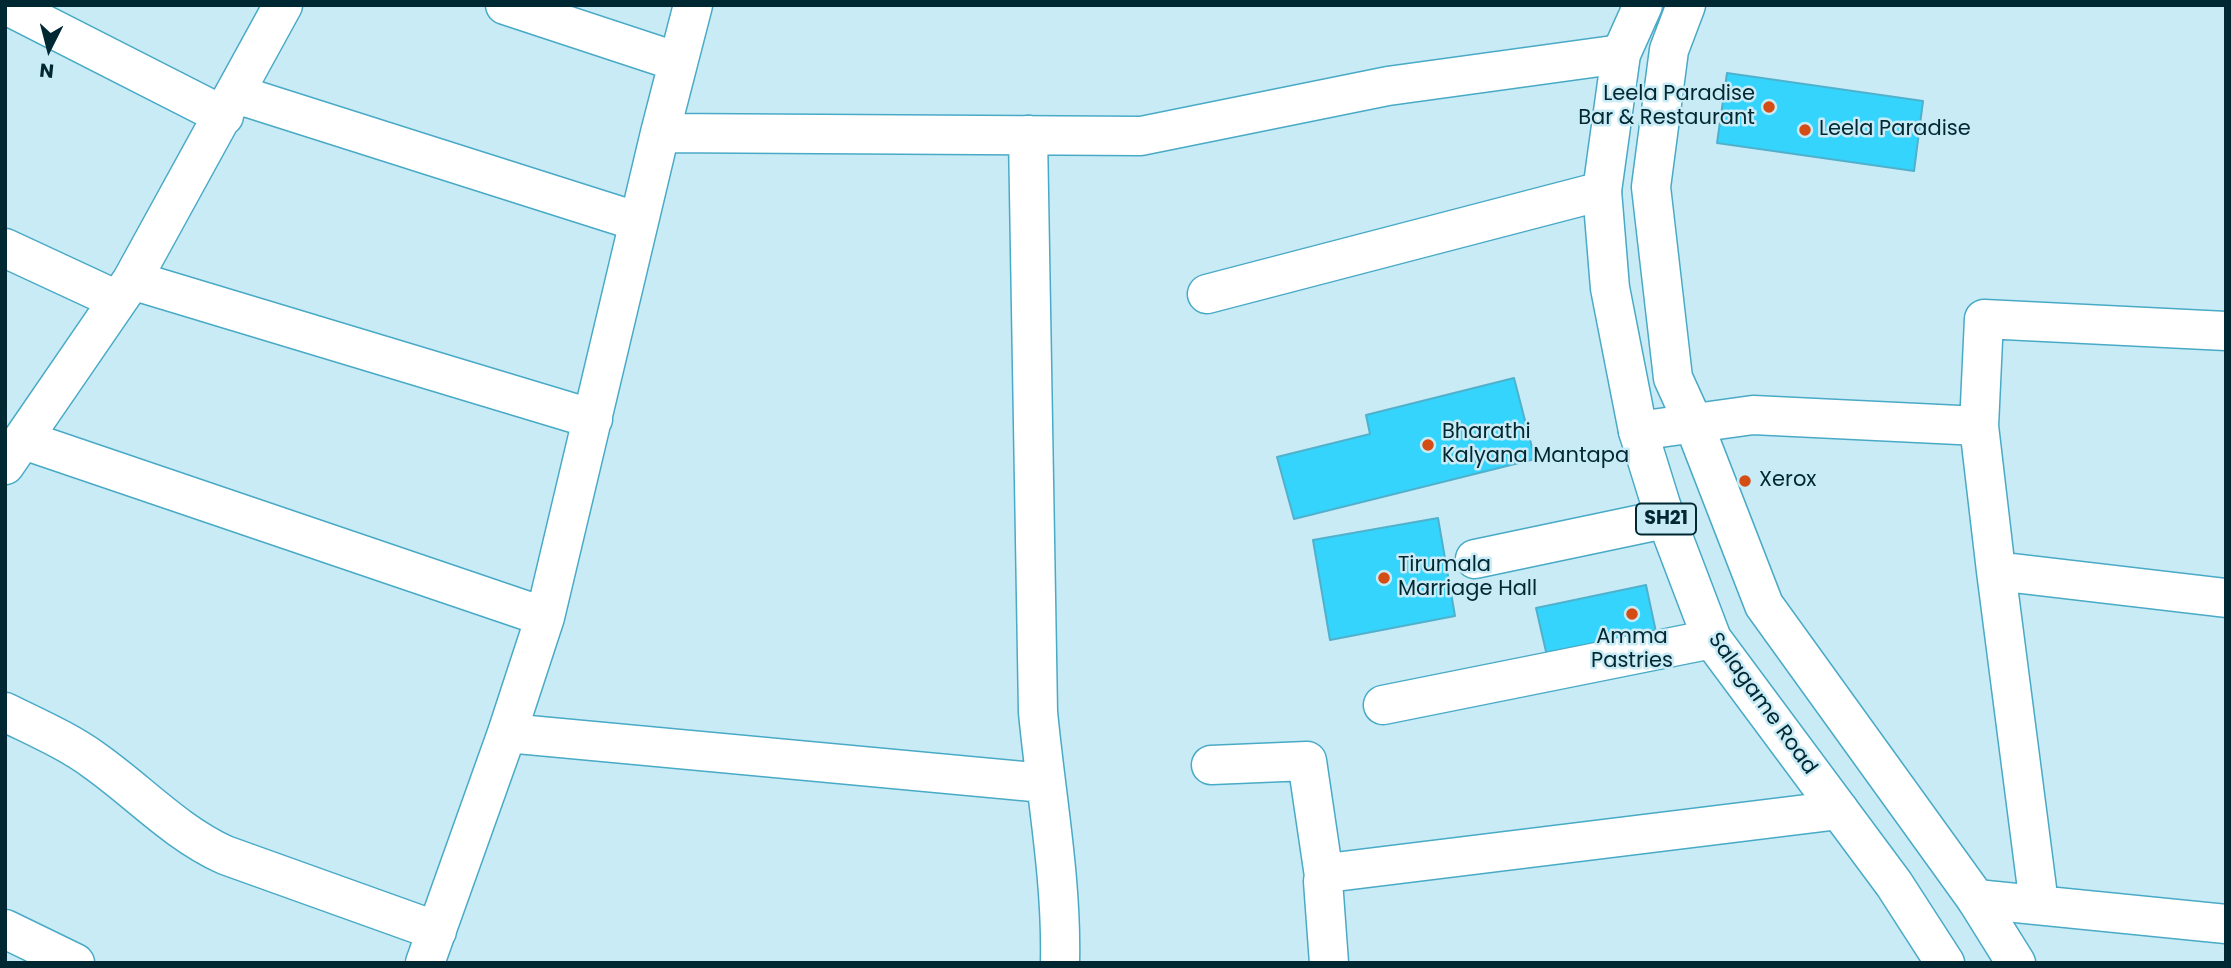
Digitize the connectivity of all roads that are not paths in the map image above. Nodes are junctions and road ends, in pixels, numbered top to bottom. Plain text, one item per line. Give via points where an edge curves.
1 (283, 5) edge
2 (505, 5) edge
3 (693, 5) edge
4 (1643, 5) edge
5 (1686, 5) edge
6 (25, 10) edge
7 (1621, 54) junction
8 (678, 62) junction
9 (230, 105) junction
10 (660, 133) junction
11 (1028, 135) junction
12 (1602, 191) junction
13 (639, 222) junction
14 (5, 248) edge
15 (124, 290) junction
16 (1207, 294) dead end
17 (2226, 331) edge
18 (593, 419) junction
19 (1693, 422) junction
20 (1979, 426) junction
21 (1638, 431) junction
22 (15, 453) edge
23 (1665, 519) junction
24 (1475, 559) dead end
25 (1996, 571) junction
26 (2226, 597) edge
27 (545, 617) junction
28 (1712, 639) junction
29 (1383, 705) dead end
30 (5, 712) edge
31 (507, 733) junction
32 (1211, 765) dead end
33 (1044, 783) junction
34 (1839, 810) junction
35 (1324, 876) junction
36 (1976, 900) junction
37 (2039, 904) junction
38 (2226, 924) edge
39 (5, 929) edge
40 (431, 947) edge
41 (75, 963) edge
42 (1060, 963) edge
43 (1329, 963) edge
44 (1945, 963) edge
45 (2016, 963) edge

1 - 9 street
2 - 8 street
3 - 8 street
4 - 7 street, Salagame Road / SH21
5 - 19 street via 1669,50 1650,187 1673,378
6 - 9 street
7 - 11 street via 1388,86 1141,136
7 - 12 street, Salagame Road / SH21
8 - 10 street
9 - 13 street
9 - 15 street
10 - 11 street
10 - 13 street
11 - 33 street via 1038,712
12 - 16 street
12 - 21 street, Salagame Road / SH21 via 1610,288
13 - 18 street
14 - 15 street
15 - 18 street
15 - 22 street
17 - 20 street via 1984,319
18 - 27 street
19 - 20 street via 1753,415
19 - 21 street
19 - 36 street via 1763,606
20 - 25 street
21 - 23 street, Salagame Road / SH21
22 - 27 street
23 - 24 street
23 - 28 street, Salagame Road / SH21
25 - 26 street
25 - 37 street
27 - 31 street
28 - 29 street
28 - 34 street, Salagame Road / SH21
30 - 40 street via 95,760 201,844
31 - 33 street
31 - 40 street
32 - 35 street via 1307,761
33 - 42 street via 1058,881
34 - 35 street
34 - 44 street, Salagame Road / SH21
35 - 43 street
36 - 37 street
36 - 45 street
37 - 38 street
39 - 41 street

